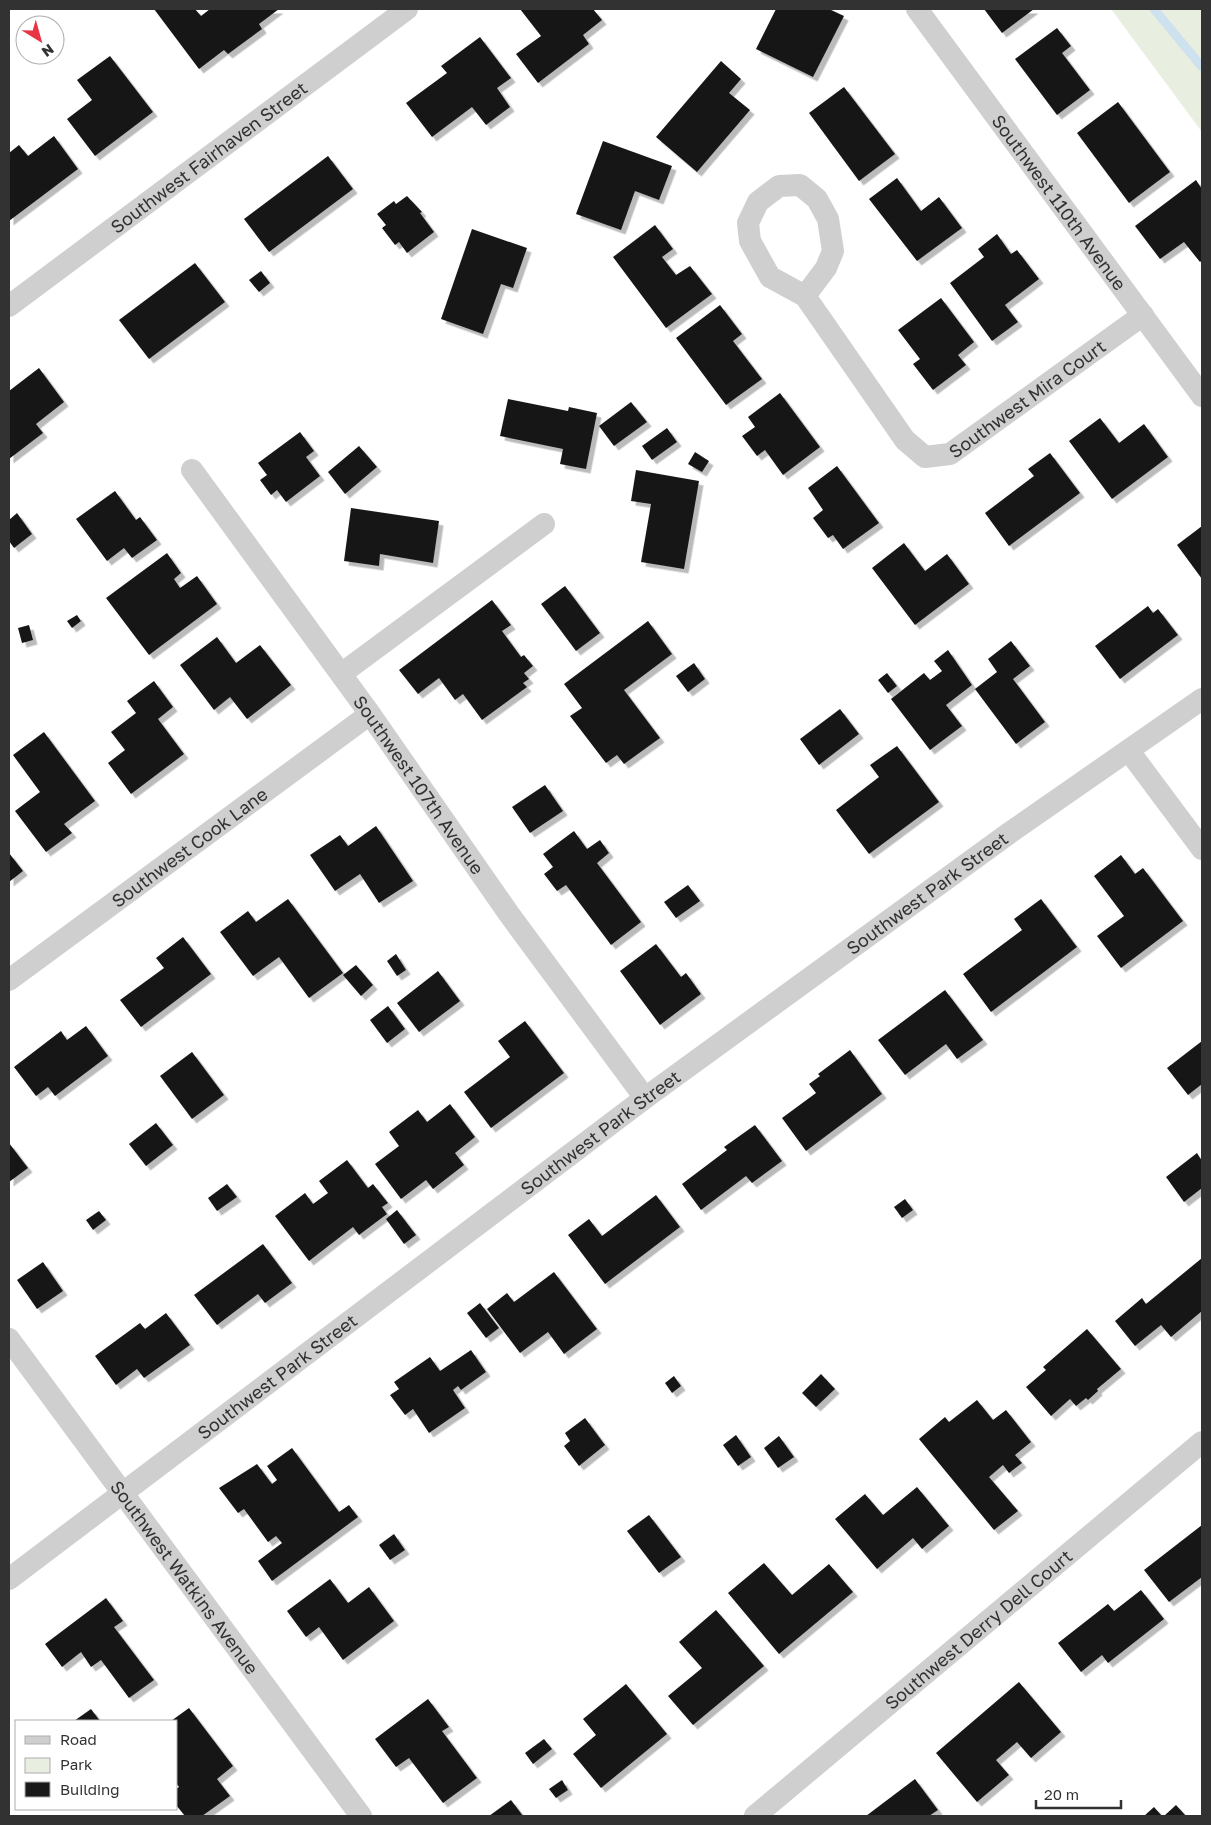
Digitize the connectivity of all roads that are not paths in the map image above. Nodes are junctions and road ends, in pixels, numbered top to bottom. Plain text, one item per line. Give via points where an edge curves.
1 (407, 9) edge
2 (917, 9) edge
3 (805, 296) junction
4 (9, 306) edge
5 (1143, 315) junction
6 (1202, 396) edge
7 (192, 470) dead end
8 (544, 524) dead end
9 (341, 674) junction
10 (1202, 699) edge
11 (370, 714) junction
12 (1128, 751) junction
13 (1202, 849) edge
14 (9, 980) edge
15 (645, 1098) junction
16 (9, 1339) edge
17 (1202, 1442) edge
18 (121, 1493) junction
19 (9, 1579) edge
20 (361, 1816) edge
21 (755, 1816) edge

1 - 4 street, Southwest Fairhaven Street
2 - 5 street, Southwest 110th Avenue
3 - 3 street, Southwest Mira Court via 770,277 750,241 748,223 758,202 779,186 800,185 816,199 828,219 833,251 826,268
3 - 5 street, Southwest Mira Court via 905,440 924,457 950,454
5 - 6 street, Southwest 110th Avenue
7 - 9 street, Southwest 107th Avenue
8 - 9 street
9 - 11 street, Southwest 107th Avenue
10 - 12 street, Southwest Park Street
11 - 14 street, Southwest Cook Lane
11 - 15 street, Southwest 107th Avenue via 509,914
12 - 13 street
12 - 15 street, Southwest Park Street via 1008,834
15 - 18 street, Southwest Park Street
16 - 18 street, Southwest Watkins Avenue
17 - 21 street, Southwest Derry Dell Court
18 - 19 street, Southwest Park Street
18 - 20 street, Southwest Watkins Avenue

